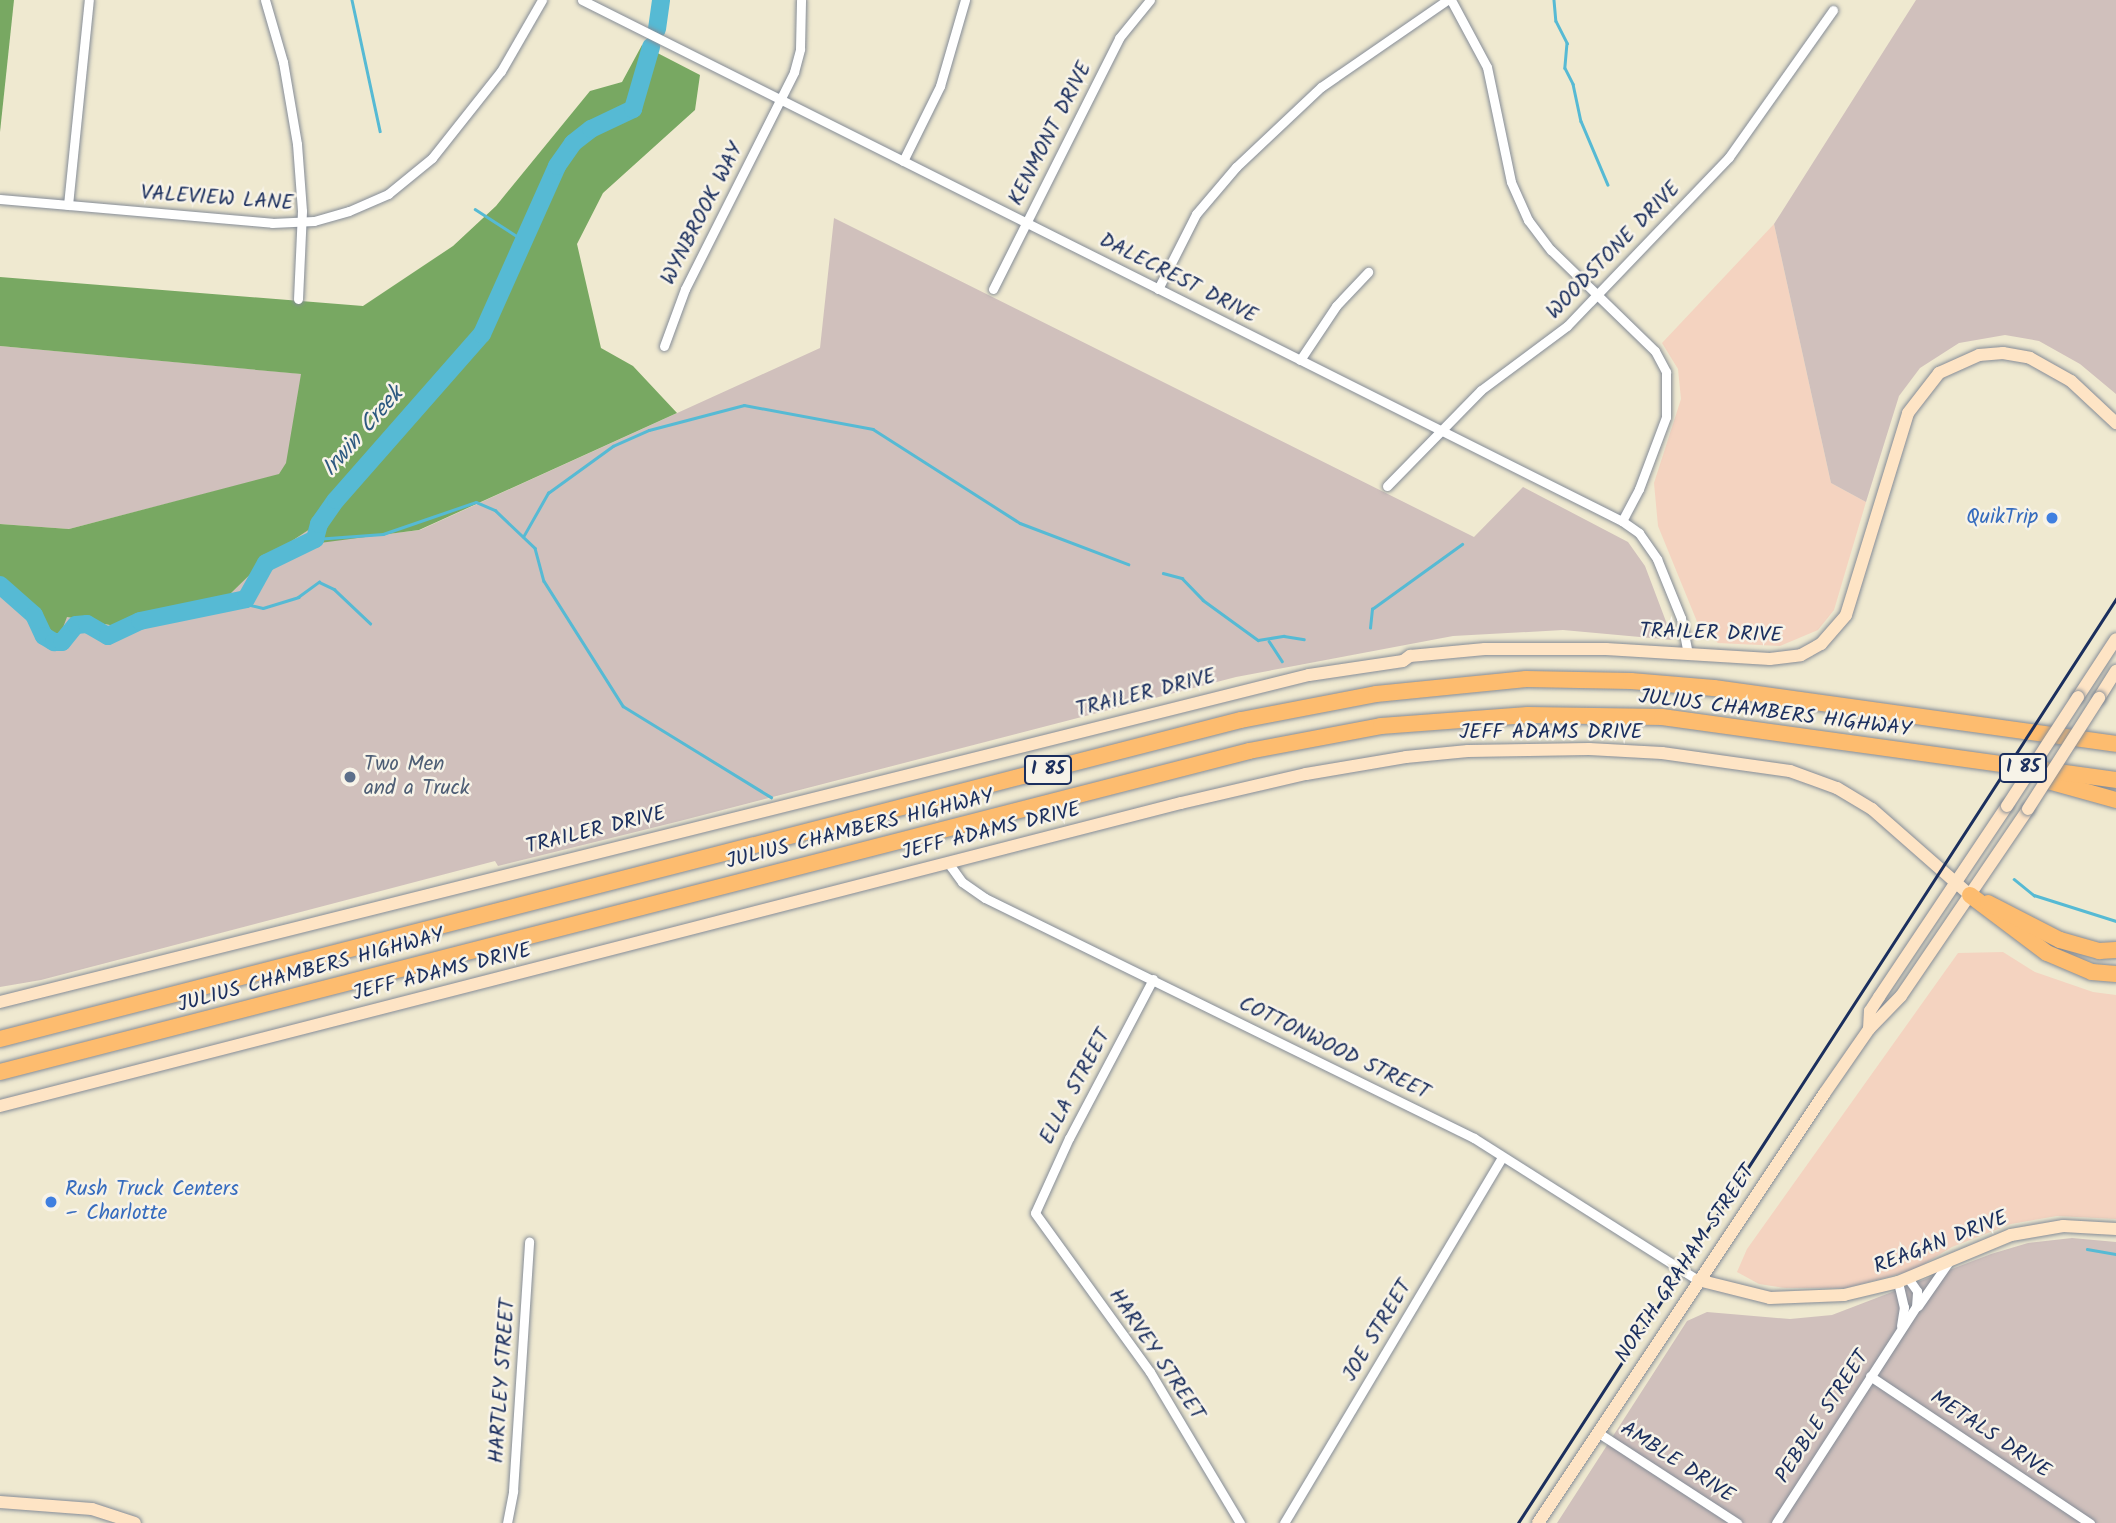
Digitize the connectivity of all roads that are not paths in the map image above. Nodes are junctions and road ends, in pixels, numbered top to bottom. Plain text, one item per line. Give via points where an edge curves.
1 (89, 0) edge
2 (265, 0) edge
3 (541, 0) edge
4 (582, 0) edge
5 (801, 0) edge
6 (965, 0) edge
7 (1150, 0) edge
8 (1449, 0) edge
9 (1833, 10) dead end
10 (780, 100) junction
11 (903, 161) junction
12 (0, 199) edge
13 (68, 205) junction
14 (302, 223) junction
15 (1026, 223) junction
16 (1368, 272) dead end
17 (993, 289) dead end
18 (1158, 289) junction
19 (1597, 295) junction
20 (298, 299) dead end
21 (664, 346) dead end
22 (1300, 360) junction
23 (2116, 423) edge
24 (1441, 430) junction
25 (1387, 486) dead end
26 (1622, 521) junction
27 (2116, 639) edge
28 (1688, 654) junction
29 (2116, 671) edge
30 (2116, 742) edge
31 (1929, 755) junction
32 (2116, 780) edge
33 (2116, 800) edge
34 (949, 864) junction
35 (1954, 881) junction
36 (1969, 895) junction
37 (2116, 950) edge
38 (2116, 974) edge
39 (1153, 979) junction
40 (0, 1002) edge
41 (1869, 1029) junction
42 (0, 1039) edge
43 (0, 1072) edge
44 (0, 1106) edge
45 (1502, 1158) junction
46 (1035, 1213) joint
47 (2116, 1229) edge
48 (529, 1241) dead end
49 (1950, 1260) junction
50 (1698, 1280) junction
51 (1903, 1280) junction
52 (1911, 1316) junction
53 (1899, 1330) junction
54 (1870, 1376) junction
55 (1597, 1432) junction
56 (0, 1502) edge
57 (135, 1523) edge
58 (507, 1523) edge
59 (1240, 1523) edge
60 (1284, 1523) edge
61 (1538, 1523) edge
62 (1737, 1523) edge
63 (1776, 1523) edge
64 (2090, 1523) edge

1 - 13 street
2 - 14 street via 291,99
3 - 14 street, VALEVIEW LANE via 501,71 423,167 375,201
4 - 10 street, DALECREST DRIVE
5 - 10 street, WYNBROOK WAY via 798,58
6 - 11 street via 940,86
7 - 15 street, KENMONT DRIVE via 1119,38
8 - 18 street via 1321,87 1284,118 1204,202
8 - 19 street via 1487,67 1509,175 1521,208 1541,239
9 - 19 street, WOODSTONE DRIVE via 1729,157
10 - 11 street, DALECREST DRIVE
10 - 21 street, WYNBROOK WAY via 685,289
11 - 15 street, DALECREST DRIVE
12 - 13 street, VALEVIEW LANE
13 - 14 street, VALEVIEW LANE
14 - 20 street
15 - 17 street, KENMONT DRIVE
15 - 18 street, DALECREST DRIVE
16 - 22 street via 1336,306
18 - 22 street, DALECREST DRIVE
19 - 24 street, WOODSTONE DRIVE via 1553,338 1481,390
19 - 26 street via 1655,351 1670,388 1666,417
22 - 24 street, DALECREST DRIVE
23 - 28 street, TRAILER DRIVE via 2063,375 2030,358 1994,353 1947,368 1926,386 1908,413 1846,615 1833,633 1808,652 1786,658
24 - 25 street, WOODSTONE DRIVE
24 - 26 street, DALECREST DRIVE
26 - 28 street, DALECREST DRIVE via 1639,533 1657,559 1682,618
27 - 35 street, NORTH GRAHAM STREET, bridge
28 - 40 street, TRAILER DRIVE via 1485,649 1410,656 1403,661 1261,685
29 - 36 street, NORTH GRAHAM STREET, bridge
30 - 42 highway, JULIUS CHAMBERS HIGHWAY / I 85 via 1631,681 1526,679 1376,694 1241,720
31 - 32 highway, JULIUS CHAMBERS HIGHWAY / I 85
31 - 33 highway via 2084,788
31 - 43 highway, JULIUS CHAMBERS HIGHWAY / I 85 via 1662,717 1469,717 1368,728 1249,751
34 - 35 street, JEFF ADAMS DRIVE via 1314,772 1468,751 1589,749 1720,759 1814,778 1872,809
34 - 39 street, COTTONWOOD STREET via 962,882 985,898
34 - 44 street, JEFF ADAMS DRIVE
35 - 36 street, JEFF ADAMS DRIVE
35 - 41 street, NORTH GRAHAM STREET via 1870,1011
36 - 37 highway via 2060,940 2099,951
36 - 38 highway via 2047,953 2092,972
36 - 41 street, NORTH GRAHAM STREET via 1900,996
39 - 45 street, COTTONWOOD STREET via 1474,1138
39 - 46 street, ELLA STREET
41 - 50 street, NORTH GRAHAM STREET
45 - 50 street, COTTONWOOD STREET
45 - 60 street, JOE STREET
46 - 59 street, HARVEY STREET via 1150,1372
47 - 49 street, REAGAN DRIVE via 2037,1229 1986,1243
48 - 58 street, HARTLEY STREET
49 - 51 street, REAGAN DRIVE
49 - 52 street, PEBBLE STREET
50 - 51 street, REAGAN DRIVE via 1793,1299 1844,1295
50 - 55 street, NORTH GRAHAM STREET
51 - 52 street via 1919,1298
51 - 53 street, PEBBLE STREET
52 - 53 street, PEBBLE STREET
53 - 54 street, PEBBLE STREET
54 - 63 street, PEBBLE STREET
54 - 64 street, METALS DRIVE
55 - 61 street, NORTH GRAHAM STREET
55 - 62 street, AMBLE DRIVE
56 - 57 street via 92,1509

